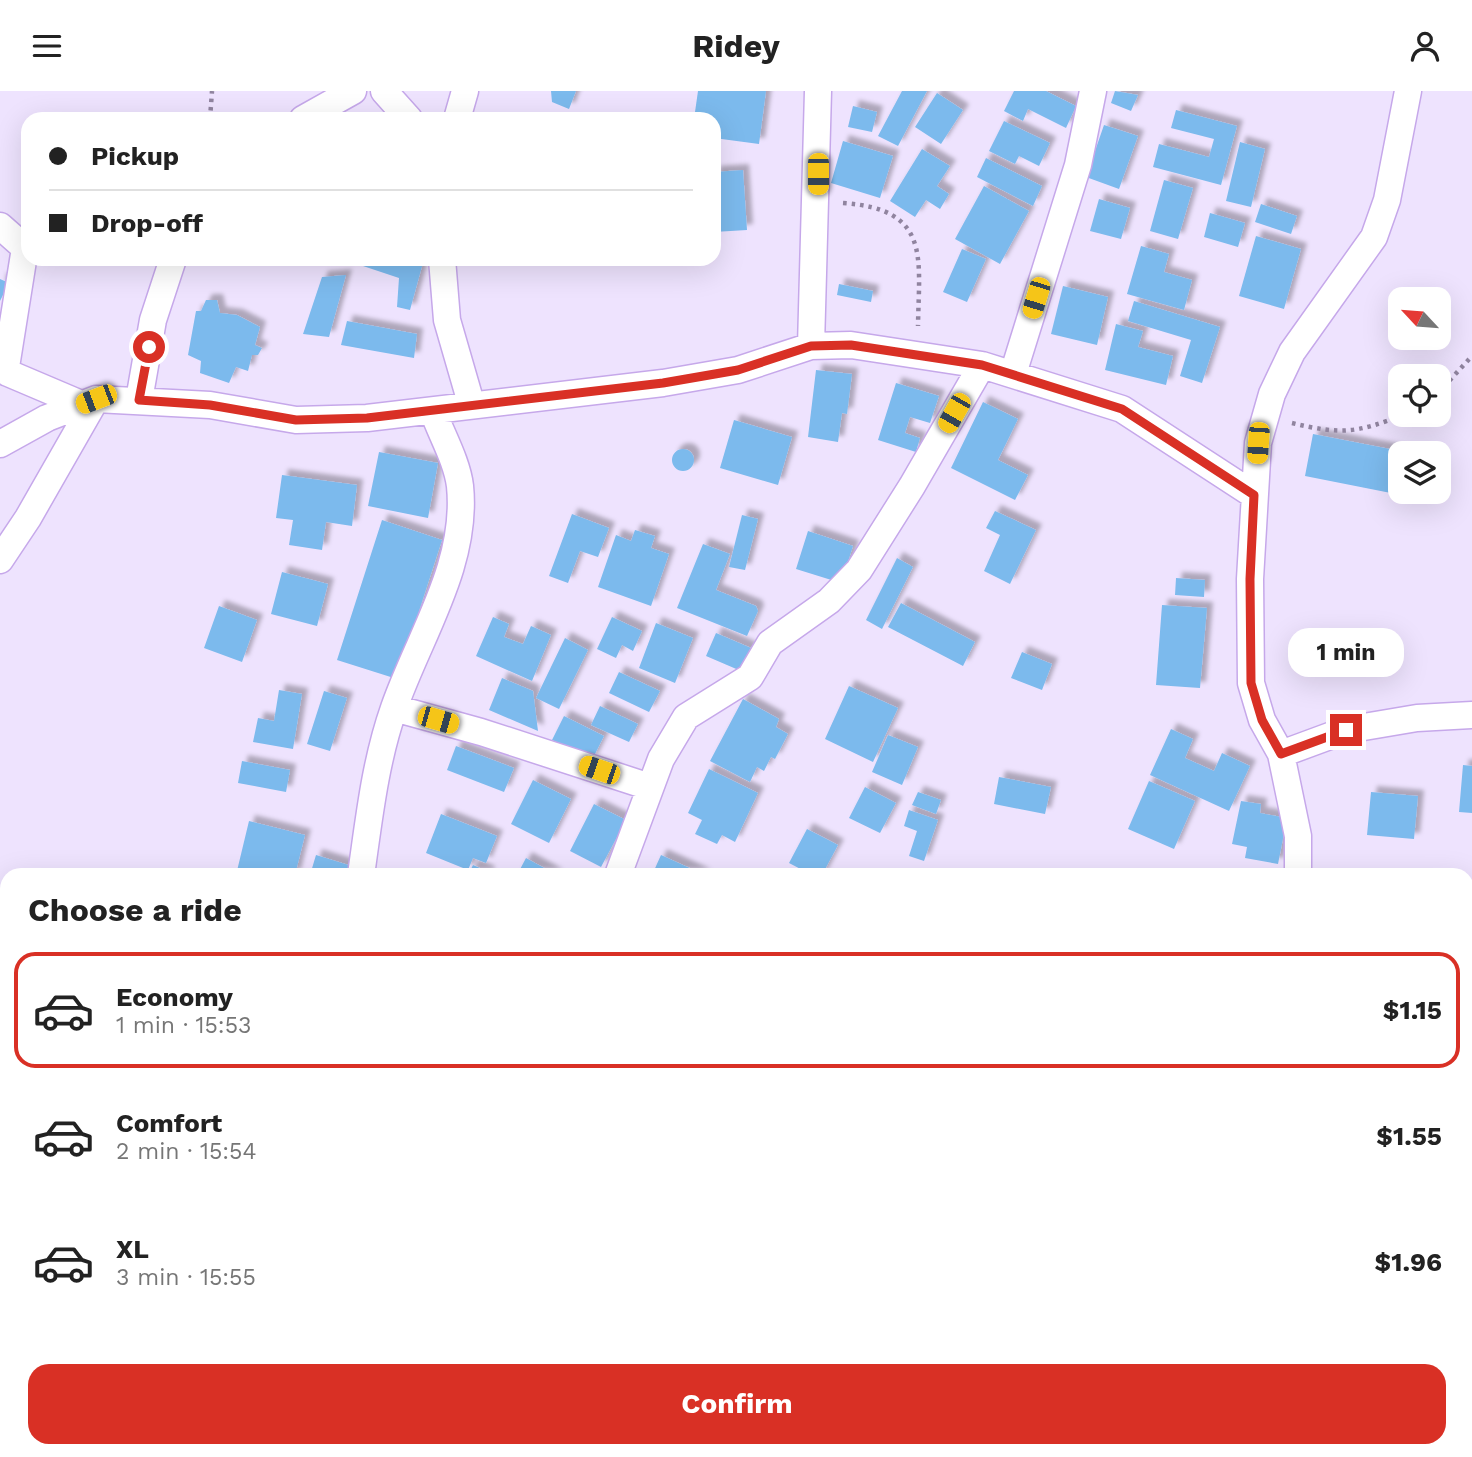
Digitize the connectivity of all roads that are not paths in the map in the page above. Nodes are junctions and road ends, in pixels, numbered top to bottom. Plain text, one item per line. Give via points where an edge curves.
1 (353, 91) edge
2 (384, 91) edge
3 (465, 91) edge
4 (818, 91) edge
5 (1093, 91) edge
6 (1408, 91) edge
7 (316, 112) edge
8 (403, 112) edge
9 (459, 112) edge
10 (0, 226) edge
11 (21, 244) edge
12 (22, 266) edge
13 (171, 266) edge
14 (443, 266) edge
15 (811, 346) junction
16 (982, 365) junction
17 (1013, 374) junction
18 (139, 400) junction
19 (89, 401) junction
20 (471, 403) junction
21 (433, 411) junction
22 (0, 444) edge
23 (1254, 495) junction
24 (0, 560) edge
25 (394, 708) junction
26 (1472, 715) edge
27 (1281, 754) junction
28 (650, 787) junction
29 (362, 868) edge
30 (621, 868) edge
31 (1298, 868) edge

1 - 7 street
2 - 8 street
3 - 9 street
4 - 15 street
5 - 17 street via 1077,165
6 - 23 street via 1387,200 1374,237 1293,352 1272,394 1258,443
10 - 11 street
12 - 19 street via 8,373
13 - 18 street via 153,320
14 - 20 street via 447,320
15 - 16 street via 851,345
15 - 20 street via 738,370 663,383
16 - 17 street
16 - 28 street via 859,571 829,601 770,643 750,677 686,717
17 - 23 street via 1122,409
18 - 19 street
18 - 21 street via 210,405 296,420
19 - 22 street
19 - 24 street via 28,518
20 - 21 street
21 - 25 street via 460,483 461,523 429,629
23 - 27 street via 1251,683 1262,720
25 - 28 street
25 - 29 street via 375,774
26 - 27 street via 1417,718 1346,730
27 - 31 street via 1298,836
28 - 30 street

